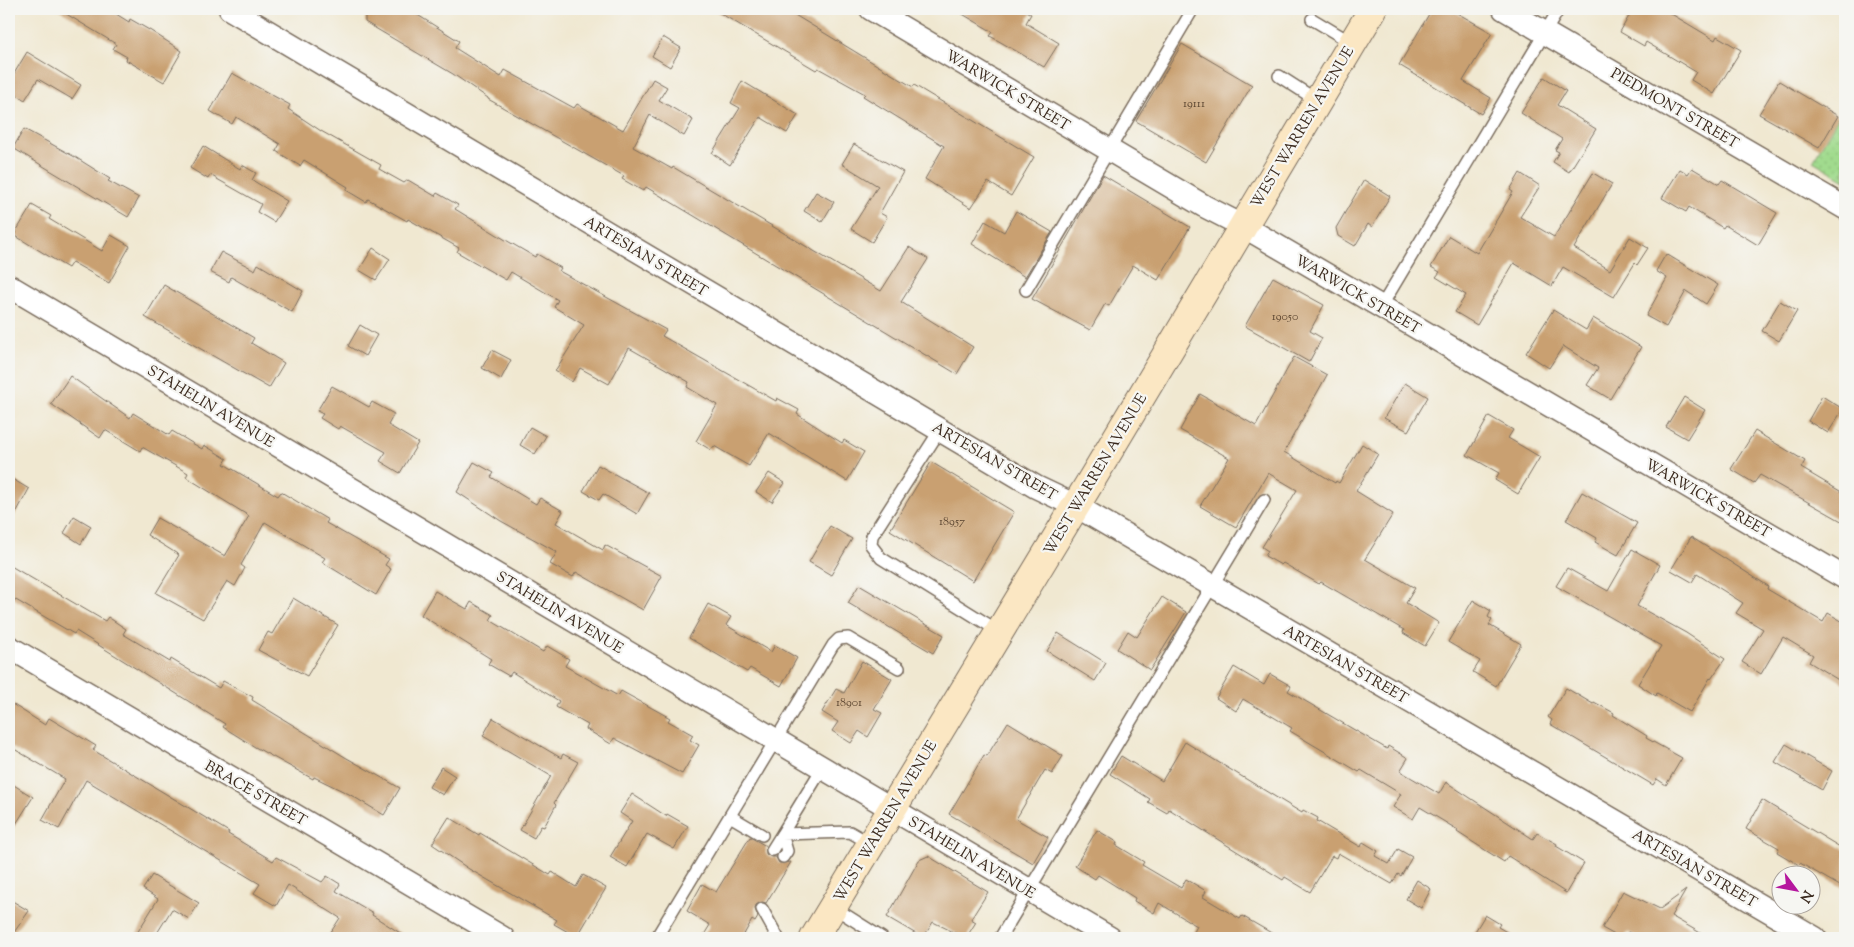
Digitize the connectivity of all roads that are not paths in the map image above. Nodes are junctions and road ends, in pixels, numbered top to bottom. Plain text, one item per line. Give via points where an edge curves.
1 (230, 9) edge
2 (871, 9) edge
3 (1373, 9) edge
4 (1504, 9) edge
5 (1559, 9) edge
6 (1192, 16) edge
7 (1312, 19) dead end
8 (1544, 32) junction
9 (1352, 44) junction
10 (1278, 76) dead end
11 (1318, 101) junction
12 (1109, 150) junction
13 (1845, 208) edge
14 (1243, 226) junction
15 (9, 286) edge
16 (1026, 290) dead end
17 (1381, 307) junction
18 (940, 430) junction
19 (1264, 500) dead end
20 (1076, 506) junction
21 (1845, 578) edge
22 (1211, 585) junction
23 (1000, 632) junction
24 (9, 648) edge
25 (899, 668) dead end
26 (776, 739) junction
27 (823, 767) junction
28 (892, 809) junction
29 (730, 816) junction
30 (782, 834) junction
31 (871, 844) junction
32 (772, 850) dead end
33 (783, 857) dead end
34 (1029, 891) junction
35 (833, 907) junction
36 (762, 909) dead end
37 (503, 938) edge
38 (656, 938) edge
39 (778, 938) edge
40 (814, 938) edge
41 (882, 938) edge
42 (1000, 938) edge
43 (1110, 938) edge
44 (1815, 938) edge

1 - 18 street, ARTESIAN STREET
2 - 12 street, WARWICK STREET
3 - 9 main road, WEST WARREN AVENUE
4 - 8 street, PIEDMONT STREET
5 - 8 lane
6 - 12 lane
7 - 9 lane
8 - 13 street, PIEDMONT STREET
8 - 17 lane
9 - 11 main road, WEST WARREN AVENUE
10 - 11 lane
11 - 14 main road, WEST WARREN AVENUE
12 - 14 street, WARWICK STREET
12 - 16 lane
14 - 17 street, WARWICK STREET
14 - 20 main road, WEST WARREN AVENUE
15 - 26 street, STAHELIN AVENUE
17 - 21 street, WARWICK STREET
18 - 20 street, ARTESIAN STREET via 1036,487
18 - 23 lane via 872,536 872,545 881,558
19 - 22 lane
20 - 22 street, ARTESIAN STREET
20 - 23 main road, WEST WARREN AVENUE
22 - 34 lane
22 - 44 street, ARTESIAN STREET
23 - 28 main road, WEST WARREN AVENUE
24 - 37 street, BRACE STREET
25 - 26 lane via 848,638 839,639
26 - 27 street, STAHELIN AVENUE
26 - 29 lane
27 - 28 street, STAHELIN AVENUE
27 - 30 lane
28 - 31 main road, WEST WARREN AVENUE
28 - 34 street, STAHELIN AVENUE
29 - 30 lane via 760,838
29 - 38 lane
30 - 31 lane via 850,832
30 - 32 lane
30 - 33 lane via 787,851
31 - 35 main road, WEST WARREN AVENUE
34 - 42 lane
34 - 43 street, STAHELIN AVENUE
35 - 40 main road, WEST WARREN AVENUE
35 - 41 lane
36 - 39 lane

